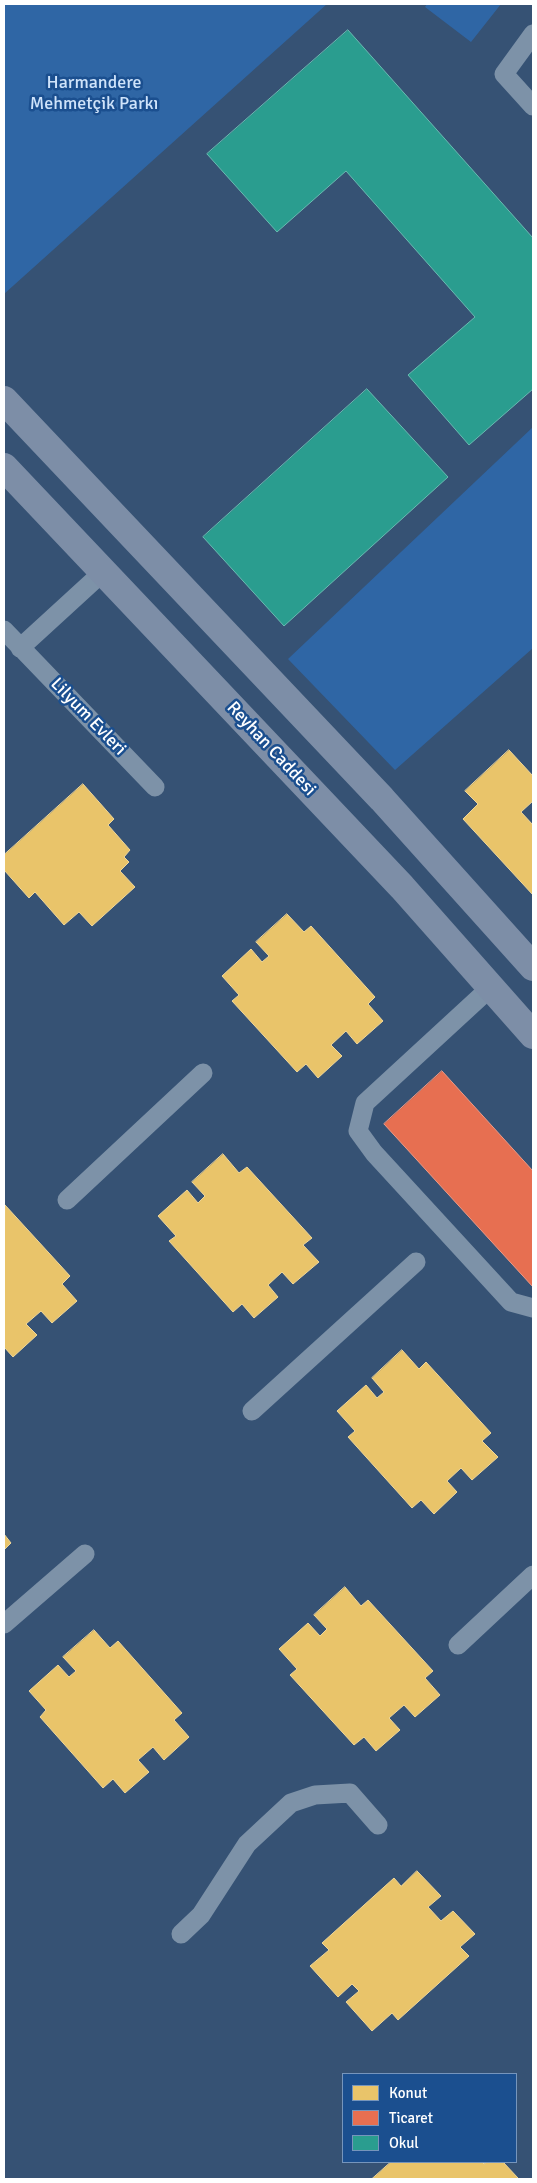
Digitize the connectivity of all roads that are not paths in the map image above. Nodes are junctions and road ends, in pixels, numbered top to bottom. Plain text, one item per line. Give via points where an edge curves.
1 (533, 34) edge
2 (533, 106) edge
3 (4, 400) edge
4 (4, 467) edge
5 (104, 572) junction
6 (4, 630) edge
7 (20, 648) junction
8 (155, 787) dead end
9 (533, 967) edge
10 (491, 987) junction
11 (533, 1035) edge
12 (203, 1073) dead end
13 (67, 1200) dead end
14 (416, 1262) dead end
15 (533, 1308) edge
16 (252, 1411) dead end
17 (84, 1554) dead end
18 (533, 1575) edge
19 (4, 1624) edge
20 (458, 1645) dead end
21 (378, 1825) dead end
22 (181, 1934) dead end

1 - 2 lane via 504,74
3 - 9 main road via 382,799
4 - 5 main road, Reyhan Caddesi
5 - 7 lane
5 - 10 main road, Reyhan Caddesi via 402,887
6 - 7 lane, Lilyum Evleri
7 - 8 lane, Lilyum Evleri
10 - 11 main road, Reyhan Caddesi
10 - 15 lane via 365,1103 358,1131 374,1153 511,1302
12 - 13 lane
14 - 16 lane
17 - 19 lane
18 - 20 lane
21 - 22 lane via 350,1793 315,1795 291,1803 247,1844 201,1915

